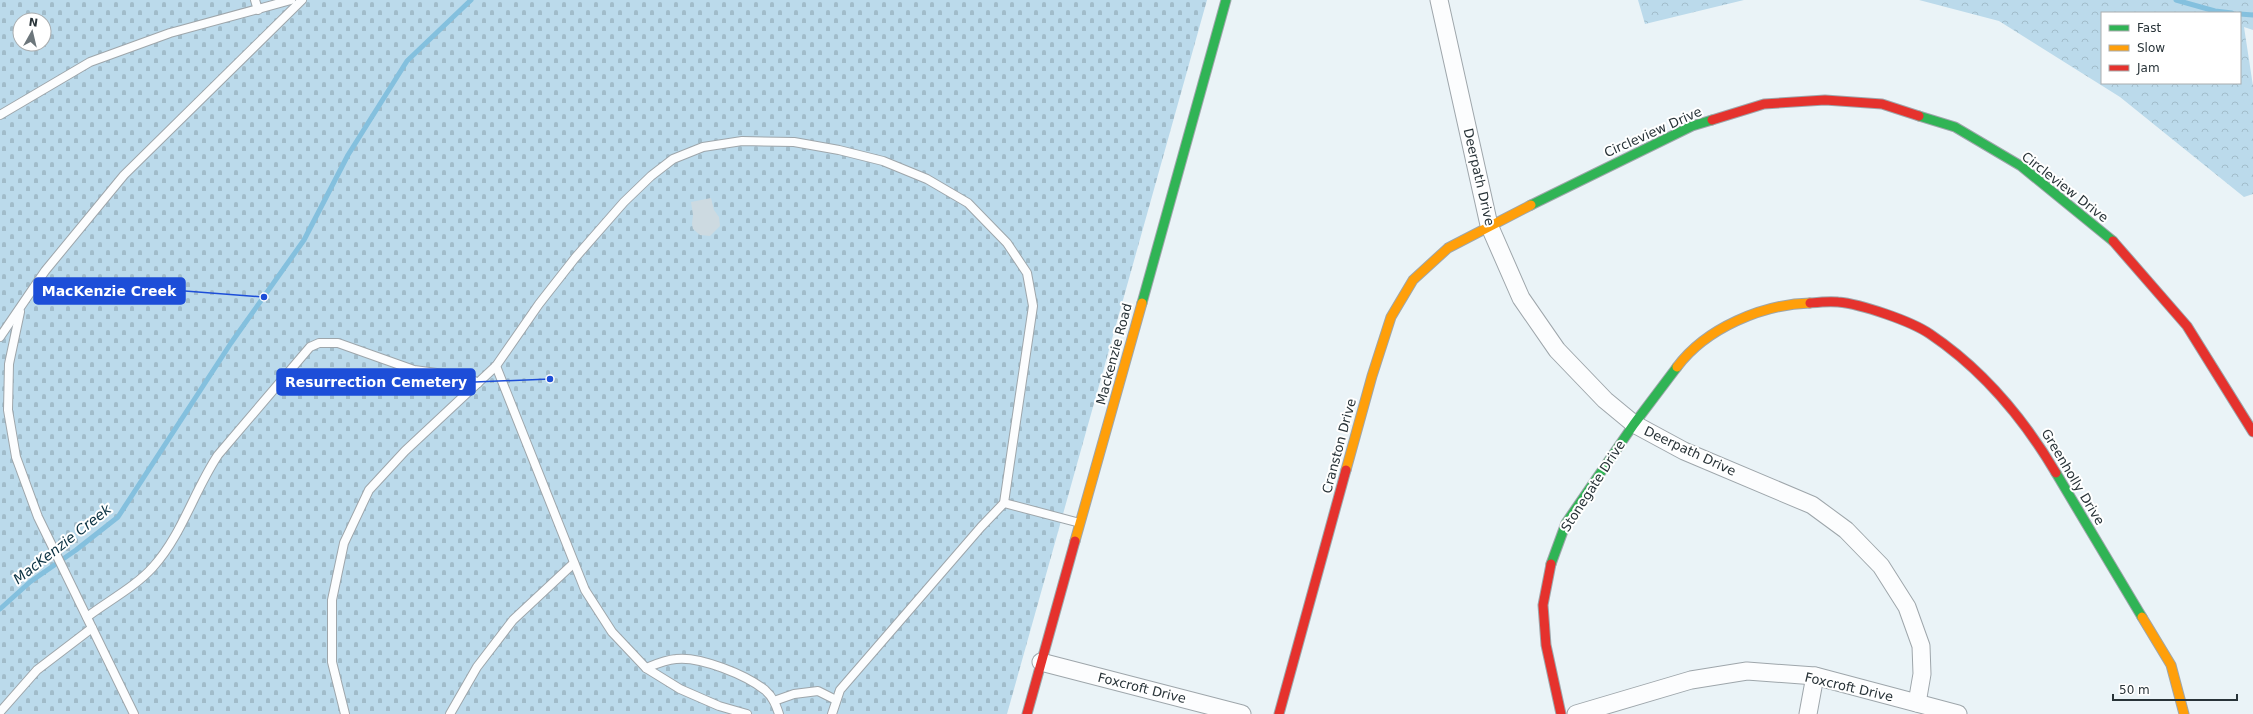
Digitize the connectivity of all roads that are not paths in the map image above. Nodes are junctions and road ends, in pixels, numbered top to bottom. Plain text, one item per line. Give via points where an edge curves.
1 (255, 0) edge
2 (290, 0) edge
3 (302, 0) edge
4 (1226, 0) edge
5 (1439, 0) edge
6 (258, 10) junction
7 (0, 115) edge
8 (1489, 225) junction
9 (21, 307) junction
10 (0, 337) edge
11 (496, 366) junction
12 (478, 383) junction
13 (1634, 424) junction
14 (2253, 432) edge
15 (1004, 503) junction
16 (1081, 524) junction
17 (574, 563) junction
18 (87, 617) junction
19 (92, 628) junction
20 (1042, 662) junction
21 (646, 668) junction
22 (1815, 676) junction
23 (836, 700) junction
24 (774, 701) junction
25 (1917, 703) junction
26 (0, 712) edge
27 (1581, 713) edge
28 (134, 714) edge
29 (345, 714) edge
30 (450, 714) edge
31 (747, 714) edge
32 (779, 714) edge
33 (832, 714) edge
34 (1027, 714) edge
35 (1242, 714) edge
36 (1279, 714) edge
37 (1561, 714) edge
38 (1808, 714) edge
39 (1958, 714) edge
40 (2184, 714) edge

1 - 6 lane
2 - 6 lane
3 - 9 lane via 124,174 45,271
4 - 16 street, Mackenzie Road
5 - 8 street, Deerpath Drive
6 - 7 lane via 170,33 90,62
8 - 13 street, Deerpath Drive via 1521,298 1557,350 1605,400
8 - 14 street, Circleview Drive via 1692,126 1764,104 1826,100 1882,104 1955,127 2021,166 2113,241 2187,326
8 - 36 street, Cranston Drive via 1448,248 1413,280 1391,317 1372,376
9 - 10 lane
9 - 18 lane via 9,364 8,410 16,457 45,532
11 - 12 lane
11 - 15 lane via 575,258 624,202 673,159 703,147 742,141 794,142 884,161 927,179 968,203 1007,243 1027,273 1034,306
11 - 17 lane
12 - 18 lane via 467,378 414,370 338,343 319,343 310,347 218,456 174,535 152,567
12 - 29 lane via 406,450 370,490 344,543 332,600 332,662
13 - 25 street, Deerpath Drive via 1684,451 1812,505 1846,530 1881,566 1908,608 1921,646 1922,674
13 - 37 street, Stonegate Drive via 1566,524 1551,563 1543,605 1546,645
13 - 40 street, Greenholly Drive via 1679,364 1713,333 1751,314 1791,303 1839,302 1887,314 1929,333 1984,379 2035,438 2171,665
15 - 16 lane
15 - 23 lane via 840,690
16 - 20 street, Mackenzie Road
17 - 21 lane via 584,590 612,632
17 - 30 lane via 513,620 477,667
18 - 19 lane
19 - 26 lane via 37,670
19 - 28 lane
20 - 34 street, Mackenzie Road
20 - 35 street, Foxcroft Drive
21 - 24 lane via 676,658 712,663 765,690
21 - 31 lane via 680,689 718,706
22 - 25 street, Foxcroft Drive
22 - 27 street, Foxcroft Drive via 1747,671 1691,680
22 - 38 street
23 - 24 lane via 818,691 794,694
23 - 33 lane
24 - 32 lane
25 - 39 street, Foxcroft Drive

